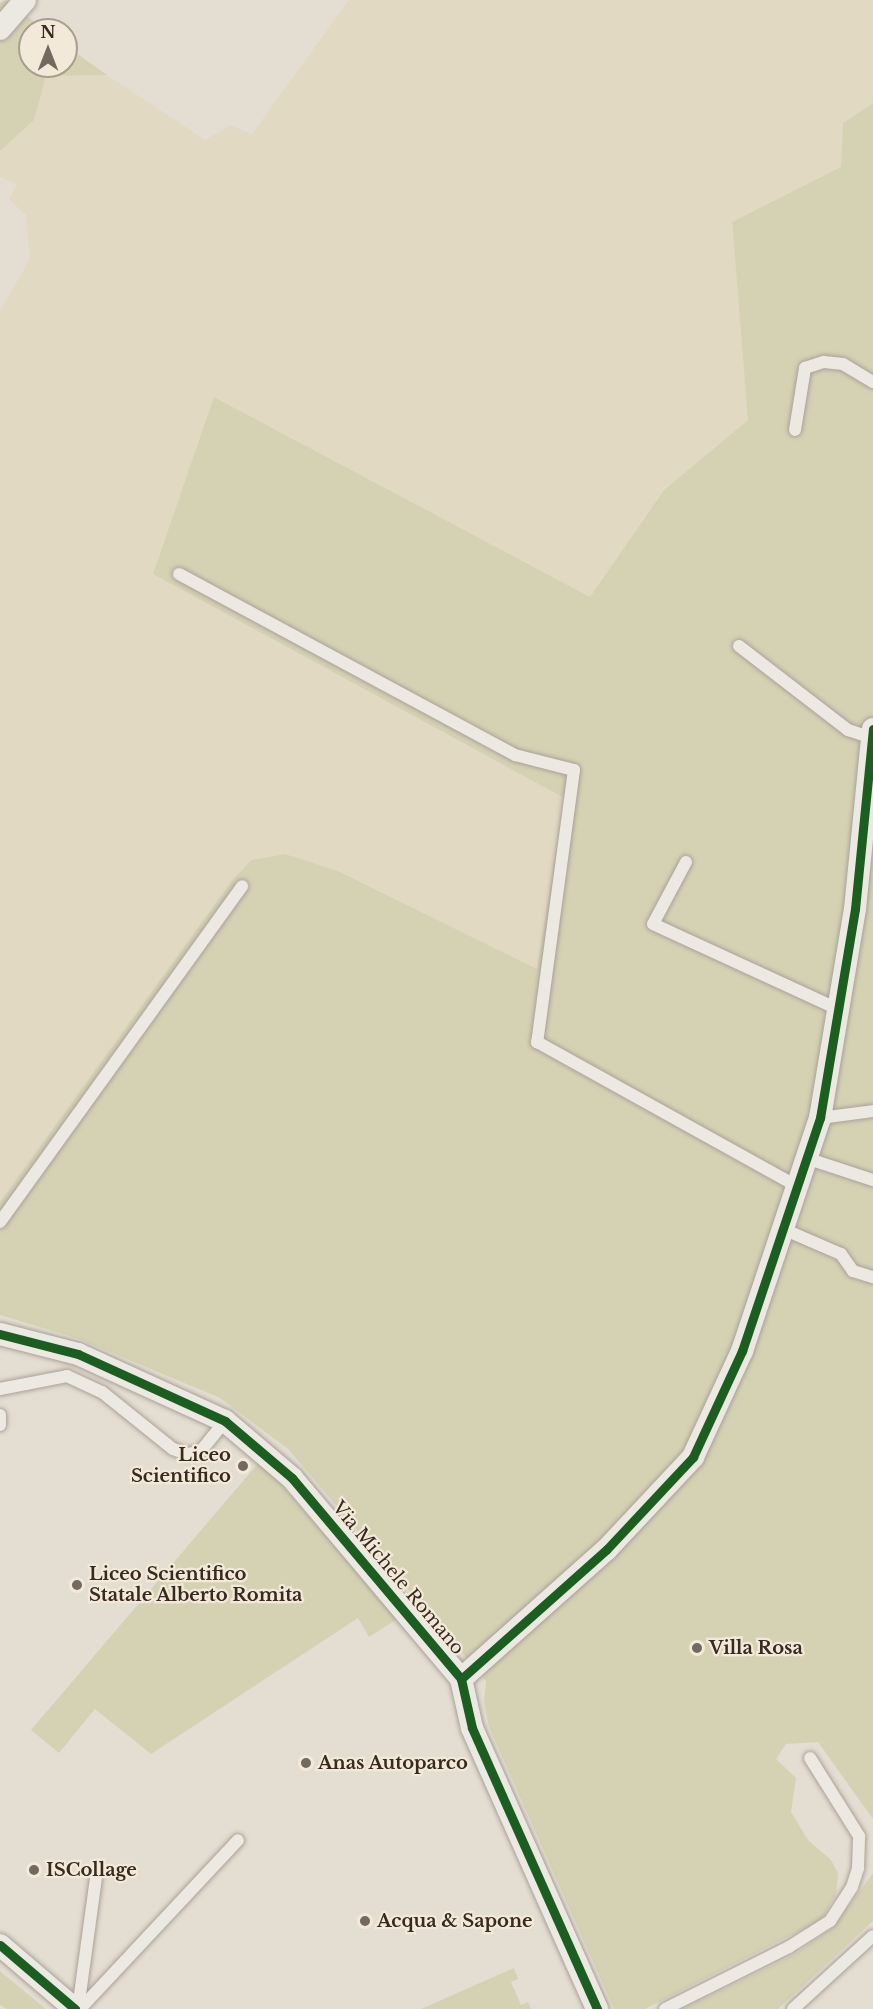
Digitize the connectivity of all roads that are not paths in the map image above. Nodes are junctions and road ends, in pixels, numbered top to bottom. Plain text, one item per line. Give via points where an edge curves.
1 (25, 0) edge
2 (0, 29) edge
3 (873, 382) edge
4 (795, 430) dead end
5 (179, 574) dead end
6 (739, 646) dead end
7 (873, 734) edge
8 (686, 862) dead end
9 (242, 886) dead end
10 (838, 1009) junction
11 (873, 1111) edge
12 (820, 1118) junction
13 (806, 1158) junction
14 (873, 1180) edge
15 (797, 1186) junction
16 (0, 1222) edge
17 (783, 1229) junction
18 (873, 1277) edge
19 (0, 1334) edge
20 (0, 1389) edge
21 (0, 1415) edge
22 (225, 1421) junction
23 (0, 1425) edge
24 (461, 1679) junction
25 (810, 1758) dead end
26 (238, 1840) dead end
27 (96, 1877) dead end
28 (873, 1936) edge
29 (0, 1945) edge
30 (78, 2009) edge
31 (597, 2009) edge
32 (665, 2009) edge
33 (793, 2009) edge

1 - 2 street
3 - 4 lane via 843,364 824,362 806,368
5 - 15 lane via 515,755 574,770 537,1042
6 - 7 lane via 848,730
7 - 10 street via 855,909
8 - 10 lane via 653,924
9 - 16 lane
10 - 12 street
11 - 12 lane
12 - 13 street
13 - 14 lane
13 - 15 street
15 - 17 street
17 - 18 lane via 841,1254 853,1271
17 - 24 street via 742,1351 693,1457 607,1549
19 - 22 street, Via Michele Romano via 78,1354
20 - 22 lane via 67,1376 102,1392 173,1449 187,1454 200,1452
21 - 23 lane
22 - 24 street, Via Michele Romano via 292,1478
24 - 31 street, Via Michele Romano via 472,1728
25 - 32 lane via 859,1836 858,1868 852,1887 830,1921 789,1947
26 - 30 lane
27 - 30 lane
28 - 33 lane
29 - 30 street

